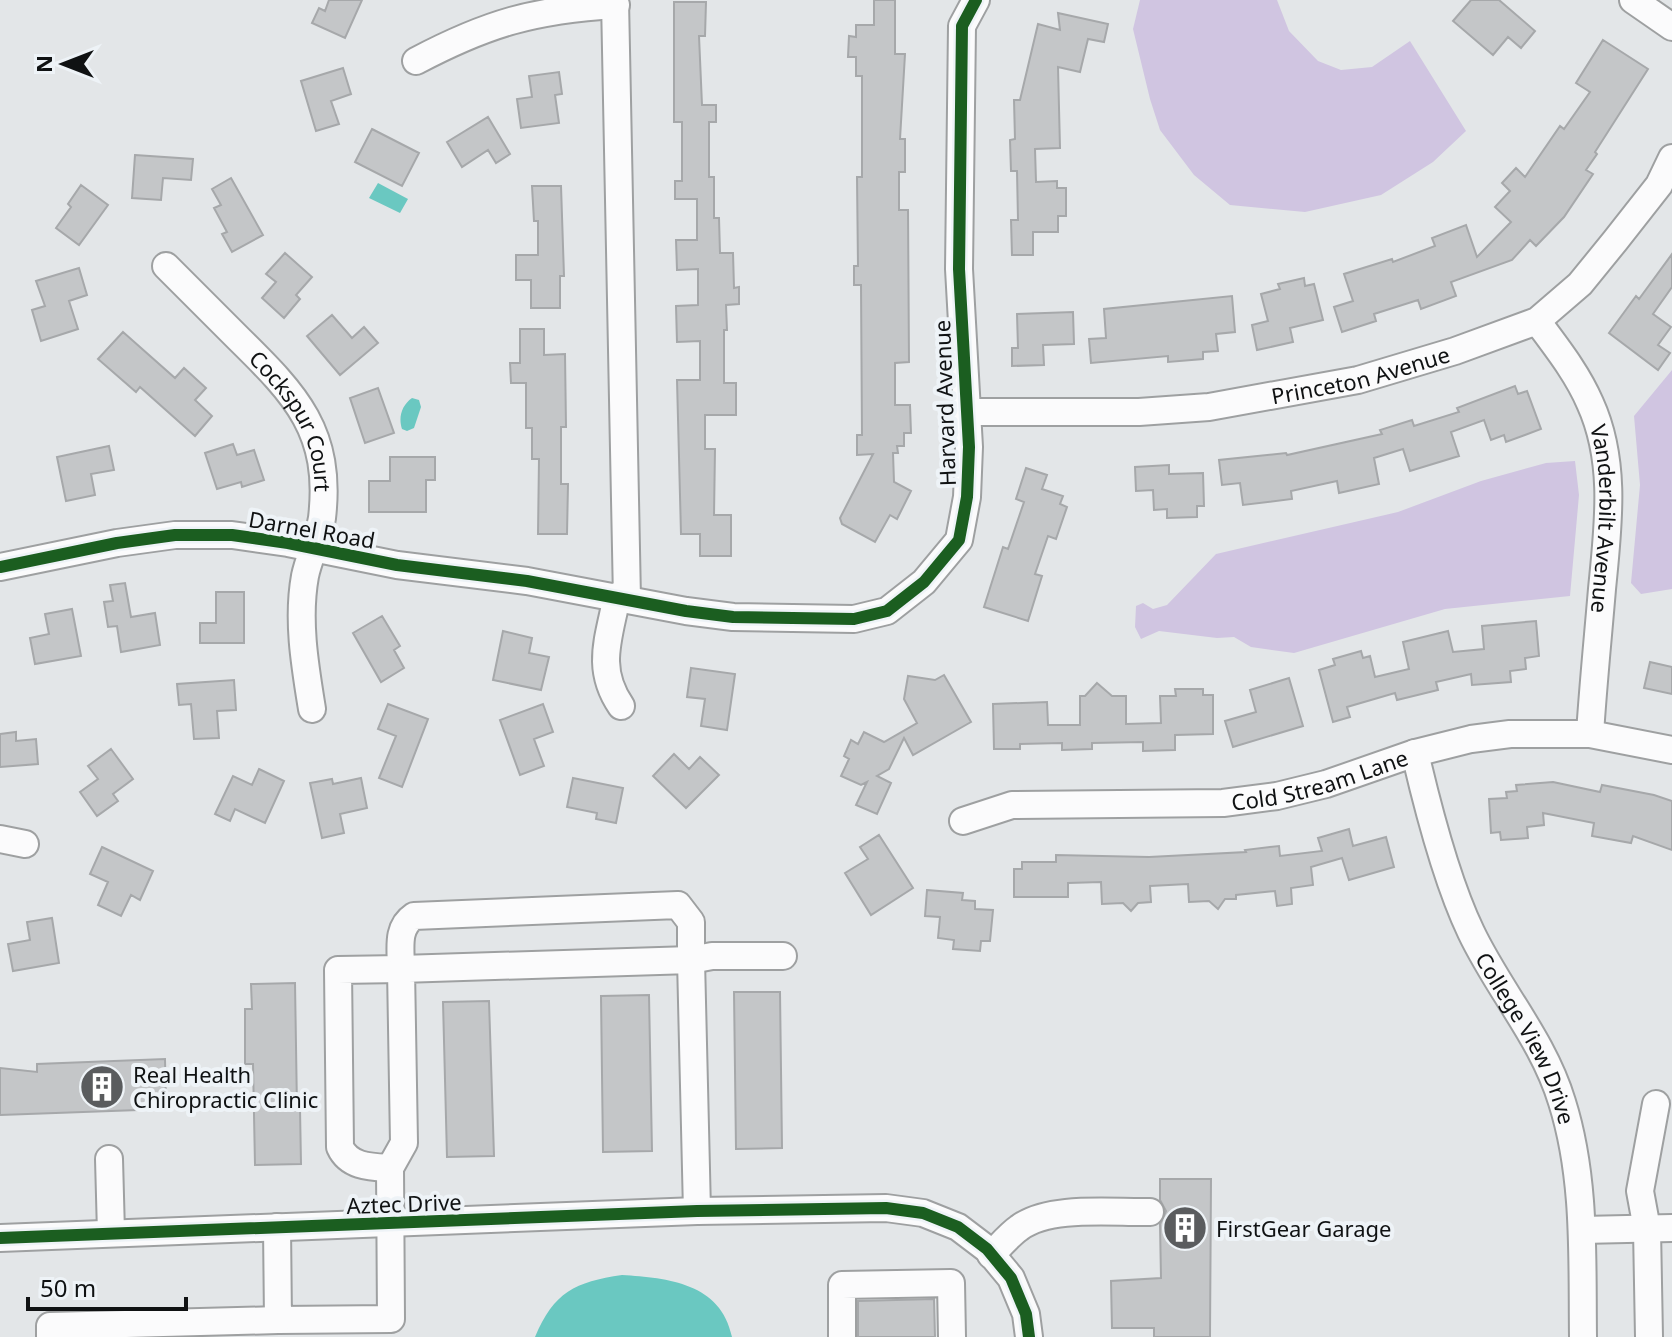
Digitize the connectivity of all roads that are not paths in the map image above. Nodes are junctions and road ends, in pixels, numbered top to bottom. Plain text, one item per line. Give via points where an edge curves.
1 (976, 0) edge
2 (1633, 0) edge
3 (615, 2) edge
4 (1672, 27) edge
5 (416, 61) dead end
6 (1672, 158) edge
7 (166, 266) dead end
8 (1537, 321) junction
9 (966, 412) junction
10 (314, 548) junction
11 (0, 567) edge
12 (622, 598) junction
13 (621, 706) dead end
14 (312, 709) dead end
15 (1590, 734) junction
16 (1672, 750) edge
17 (1415, 753) junction
18 (963, 821) dead end
19 (783, 956) dead end
20 (691, 960) junction
21 (401, 969) junction
22 (1656, 1104) dead end
23 (109, 1159) dead end
24 (390, 1168) junction
25 (697, 1211) junction
26 (1150, 1212) dead end
27 (391, 1224) junction
28 (277, 1227) junction
29 (1660, 1228) edge
30 (1582, 1230) junction
31 (111, 1233) junction
32 (0, 1238) edge
33 (991, 1255) junction
34 (278, 1320) junction
35 (386, 1328) edge
36 (50, 1337) edge
37 (842, 1337) edge
38 (952, 1337) edge
39 (1029, 1337) edge
40 (1583, 1337) edge
41 (1649, 1337) edge

1 - 9 street, Harvard Avenue via 962,26 959,269
2 - 4 street
3 - 5 street via 496,23
3 - 12 street
6 - 8 street, Princeton Avenue via 1659,185 1580,284
7 - 10 street, Cockspur Court via 293,395 309,423 324,490
8 - 9 street, Princeton Avenue via 1358,380 1209,407
8 - 15 street, Vanderbilt Avenue via 1592,405 1608,473
9 - 12 street, Harvard Avenue via 967,497 959,540 924,582 887,611 854,619 733,617
10 - 11 street, Darnel Road via 232,535 175,535
10 - 12 street, Darnel Road
10 - 14 street, Cockspur Court via 301,622
12 - 13 street via 605,675
15 - 16 street, Cold Stream Lane
15 - 17 street, Cold Stream Lane via 1510,734
17 - 18 street, Cold Stream Lane via 1277,796 1223,803 1012,805
17 - 30 street, College View Drive via 1470,931 1547,1060 1563,1103 1577,1167
19 - 20 street
20 - 21 street
20 - 21 street via 691,922 678,905 414,916 403,926
20 - 25 street
21 - 24 street via 404,1143
21 - 24 street via 338,970 340,1147 353,1162
22 - 29 street via 1640,1191
23 - 31 street
24 - 27 street
25 - 27 street, Aztec Drive
25 - 33 street, Aztec Drive via 886,1208 923,1213 958,1227
26 - 33 street via 1039,1217 1019,1227
27 - 28 street, Aztec Drive
27 - 35 street
28 - 31 street, Aztec Drive
28 - 34 street
29 - 30 street
29 - 41 street
30 - 40 street, College View Drive
31 - 32 street, Aztec Drive
33 - 39 street, Aztec Drive via 1011,1278
34 - 35 street
34 - 36 street via 50,1326
37 - 38 street via 842,1285 951,1283

